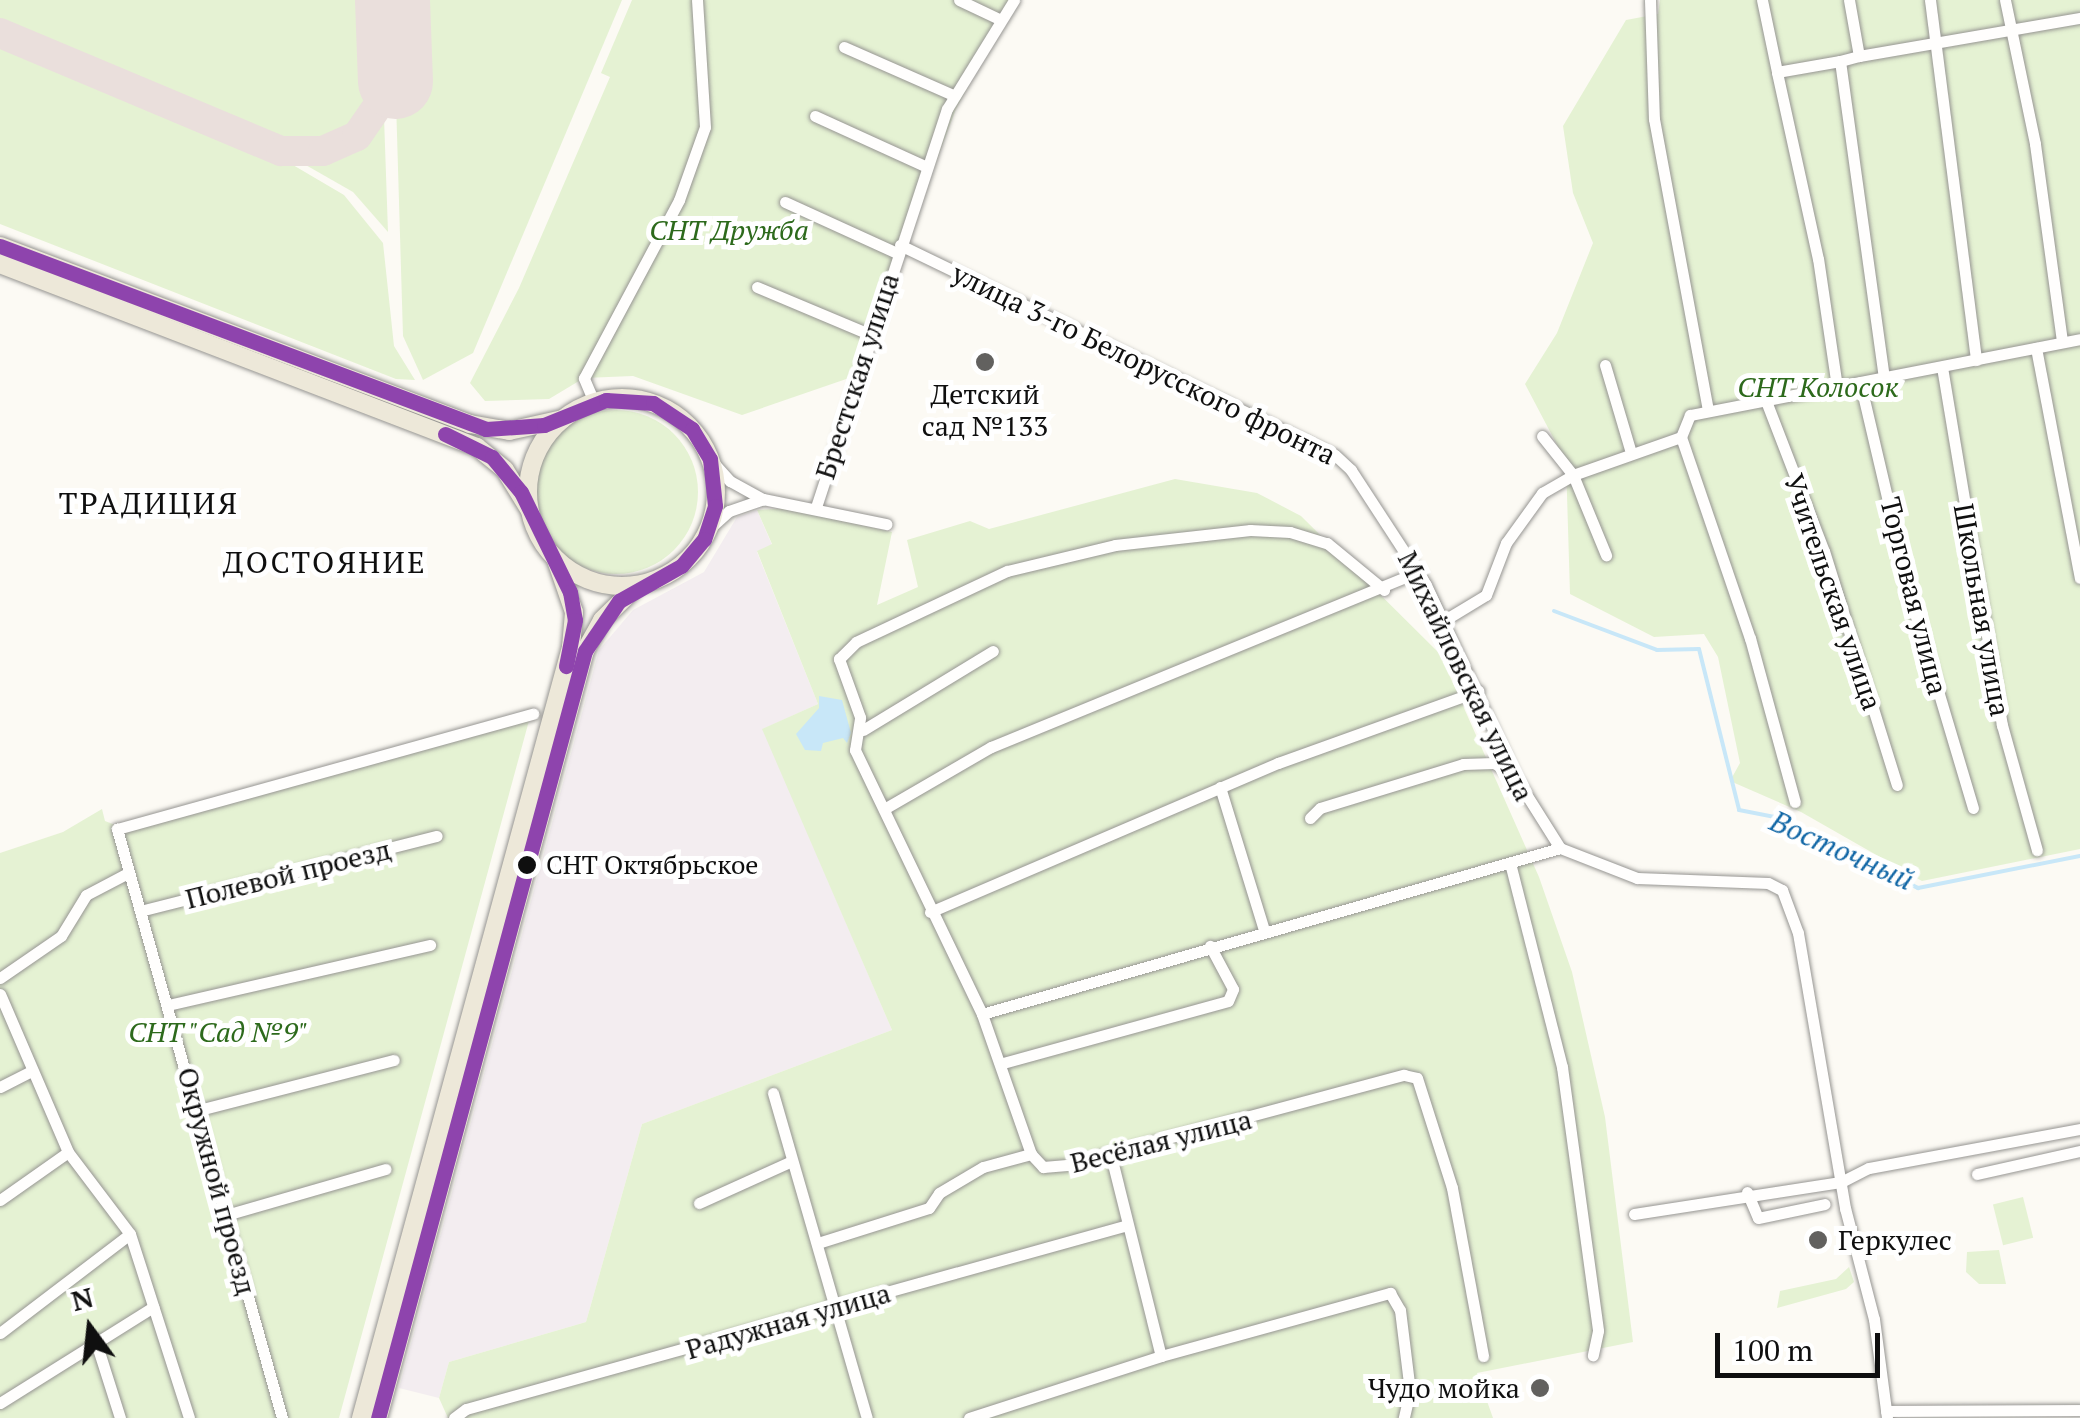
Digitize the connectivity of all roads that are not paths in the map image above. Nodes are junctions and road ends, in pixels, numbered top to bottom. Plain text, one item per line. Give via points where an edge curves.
1 (698, 0) edge
2 (960, 0) edge
3 (1014, 0) edge
4 (1650, 0) edge
5 (1762, 0) edge
6 (1849, 0) edge
7 (1930, 0) edge
8 (2005, 0) edge
9 (2080, 18) edge
10 (999, 19) junction
11 (2010, 30) junction
12 (1938, 42) junction
13 (844, 47) dead end
14 (1859, 56) junction
15 (1840, 62) junction
16 (1777, 72) junction
17 (955, 96) junction
18 (815, 116) dead end
19 (927, 167) junction
20 (785, 202) dead end
21 (0, 246) edge
22 (898, 249) junction
23 (0, 264) edge
24 (757, 287) dead end
25 (869, 334) junction
26 (2080, 339) edge
27 (2062, 342) junction
28 (2036, 348) junction
29 (1976, 360) junction
30 (1605, 366) dead end
31 (1942, 367) junction
32 (1884, 376) junction
33 (1860, 382) junction
34 (1836, 387) junction
35 (1766, 401) junction
36 (594, 402) junction
37 (1708, 409) junction
38 (563, 419) junction
39 (1542, 436) dead end
40 (1681, 437) junction
41 (1631, 453) junction
42 (710, 459) junction
43 (1573, 474) junction
44 (763, 499) junction
45 (1372, 502) joint
46 (816, 507) junction
47 (529, 508) junction
48 (886, 524) dead end
49 (709, 528) junction
50 (1606, 555) dead end
51 (556, 560) junction
52 (1418, 572) junction
53 (2080, 578) edge
54 (638, 585) junction
55 (1384, 590) junction
56 (1443, 621) junction
57 (993, 650) dead end
58 (1478, 691) junction
59 (533, 714) dead end
60 (862, 730) junction
61 (1514, 775) junction
62 (1897, 785) dead end
63 (1220, 787) junction
64 (1795, 802) dead end
65 (1972, 808) dead end
66 (884, 809) junction
67 (1310, 818) dead end
68 (436, 836) dead end
69 (1560, 848) junction
70 (2037, 850) dead end
71 (1511, 867) junction
72 (128, 873) junction
73 (140, 911) junction
74 (930, 912) junction
75 (1264, 930) junction
76 (430, 945) dead end
77 (1210, 946) junction
78 (0, 978) edge
79 (0, 994) edge
80 (168, 1005) junction
81 (982, 1014) junction
82 (394, 1060) dead end
83 (1003, 1063) junction
84 (30, 1071) junction
85 (0, 1087) edge
86 (774, 1094) dead end
87 (199, 1110) junction
88 (2080, 1129) edge
89 (2080, 1151) edge
90 (68, 1152) junction
91 (1030, 1154) junction
92 (1111, 1156) junction
93 (790, 1162) junction
94 (384, 1170) dead end
95 (1977, 1174) dead end
96 (1840, 1182) junction
97 (1747, 1192) junction
98 (0, 1200) edge
99 (698, 1203) dead end
100 (1825, 1204) dead end
101 (1634, 1214) dead end
102 (226, 1215) junction
103 (1124, 1226) junction
104 (130, 1234) junction
105 (821, 1242) junction
106 (836, 1306) junction
107 (152, 1307) junction
108 (0, 1332) edge
109 (95, 1338) junction
110 (1593, 1355) dead end
111 (1160, 1356) junction
112 (1483, 1356) dead end
113 (0, 1403) edge
114 (2080, 1410) edge
115 (1887, 1414) edge
116 (120, 1418) edge
117 (189, 1418) edge
118 (282, 1418) edge
119 (361, 1418) edge
120 (378, 1418) edge
121 (454, 1418) edge
122 (867, 1418) edge
123 (969, 1418) edge
124 (1404, 1418) edge

1 - 36 street via 705,127 678,200 584,378
2 - 10 street
3 - 10 street, Брестская улица
4 - 37 street via 1654,118
5 - 16 street
6 - 14 street
7 - 12 street
8 - 11 street
9 - 11 street
10 - 17 street, Брестская улица
11 - 12 street
11 - 27 street via 2035,144
12 - 14 street
12 - 29 street
13 - 17 street
14 - 15 street
15 - 16 street
15 - 32 street
16 - 34 street via 1818,258
17 - 19 street, Брестская улица
18 - 19 street
19 - 22 street, Брестская улица
20 - 22 street, улица 3-го Белорусского фронта
21 - 38 main road via 470,424 510,431
22 - 25 street, Брестская улица
22 - 45 street, улица 3-го Белорусского фронта via 1334,455
23 - 47 main road via 464,441 505,470
24 - 25 street
25 - 46 street, Брестская улица
26 - 27 street
27 - 28 street
28 - 29 street
28 - 53 street
29 - 31 street
30 - 41 street
31 - 32 street
31 - 70 street, Школьная улица via 2002,725
32 - 33 street
33 - 34 street
33 - 65 street, Торговая улица via 1911,600
34 - 35 street
35 - 37 street
35 - 62 street, Учительская улица via 1824,551
36 - 38 main road
36 - 42 main road via 630,398 664,408 692,429
37 - 40 street via 1690,416
38 - 47 main road via 533,462
39 - 43 street
40 - 41 street
40 - 64 street via 1750,638
41 - 43 street
42 - 44 street via 730,482
42 - 49 main road via 716,494
43 - 50 street
43 - 56 street via 1523,514 1486,595
44 - 46 street
44 - 49 street via 729,511
45 - 52 street, Михайловская улица
46 - 48 street
47 - 51 main road
49 - 54 main road via 681,566
51 - 54 main road via 597,583
51 - 119 main road via 572,603 571,647
52 - 55 street
52 - 56 street, Михайловская улица
54 - 120 main road via 607,614 586,651
55 - 60 street via 1327,543 1250,530 1115,546 1008,572 846,650 840,671
55 - 66 street via 991,747
56 - 58 street, Михайловская улица
57 - 60 street
58 - 61 street, Михайловская улица
58 - 63 street
59 - 72 street, Окружной проезд via 117,828
60 - 66 street via 855,750
61 - 67 street via 1494,763 1463,764 1320,808
61 - 69 street, Михайловская улица
63 - 74 street
63 - 75 street
66 - 74 street
68 - 73 street, Полевой проезд
69 - 71 street
69 - 96 street via 1637,878 1768,884 1790,900
71 - 75 street
71 - 110 street via 1562,1068 1598,1331
72 - 73 street, Окружной проезд
72 - 78 street via 86,894 61,936
73 - 80 street, Окружной проезд
74 - 81 street
75 - 77 street
76 - 80 street
77 - 81 street
77 - 83 street via 1234,988 1228,1001
79 - 84 street
80 - 87 street, Окружной проезд
81 - 83 street
82 - 87 street
83 - 91 street
84 - 85 street
84 - 90 street
86 - 93 street
87 - 102 street, Окружной проезд
88 - 96 street via 1869,1168
89 - 95 street
90 - 98 street
90 - 104 street
91 - 92 street, Весёлая улица via 1043,1167
91 - 105 street, Весёлая улица via 983,1167 938,1194 929,1208
92 - 103 street
92 - 112 street, Весёлая улица via 1404,1074 1417,1078 1452,1188
93 - 99 street
93 - 105 street
94 - 102 street
96 - 97 street
96 - 115 street via 1874,1319
97 - 100 street via 1758,1218
97 - 101 street
102 - 118 street, Окружной проезд
103 - 106 street, Радужная улица
103 - 111 street
104 - 107 street
104 - 108 street
105 - 106 street
106 - 121 street, Радужная улица via 466,1409
106 - 122 street
107 - 109 street
107 - 117 street
109 - 113 street
109 - 116 street
111 - 123 street
111 - 124 street via 1390,1293 1400,1310 1410,1391
114 - 115 street

